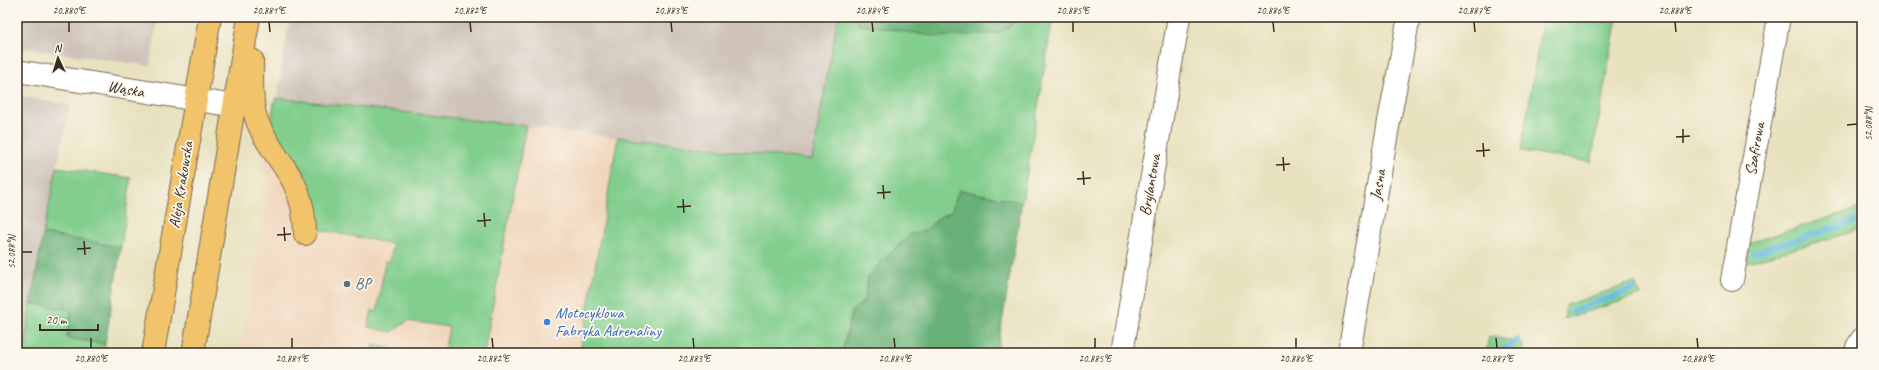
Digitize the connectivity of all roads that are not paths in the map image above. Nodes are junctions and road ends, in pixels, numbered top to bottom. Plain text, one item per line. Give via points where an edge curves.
1 (210, 17) edge
2 (1179, 17) edge
3 (1409, 17) edge
4 (1778, 17) edge
5 (249, 20) edge
6 (17, 71) edge
7 (196, 100) junction
8 (235, 106) junction
9 (305, 234) dead end
10 (1732, 280) dead end
11 (1862, 339) edge
12 (153, 353) edge
13 (193, 353) edge
14 (1122, 353) edge
15 (1349, 353) edge
16 (1856, 353) edge

1 - 7 main road, Aleja Krakowska
2 - 14 street, Brylantowa
3 - 15 street, Jasna
4 - 10 street, Szafirowa
5 - 8 main road
5 - 9 main road via 254,80 253,106 268,143 293,182 304,217
6 - 7 street, Wąska
7 - 8 street, Wąska
7 - 12 main road, Aleja Krakowska
8 - 13 main road
11 - 16 street

